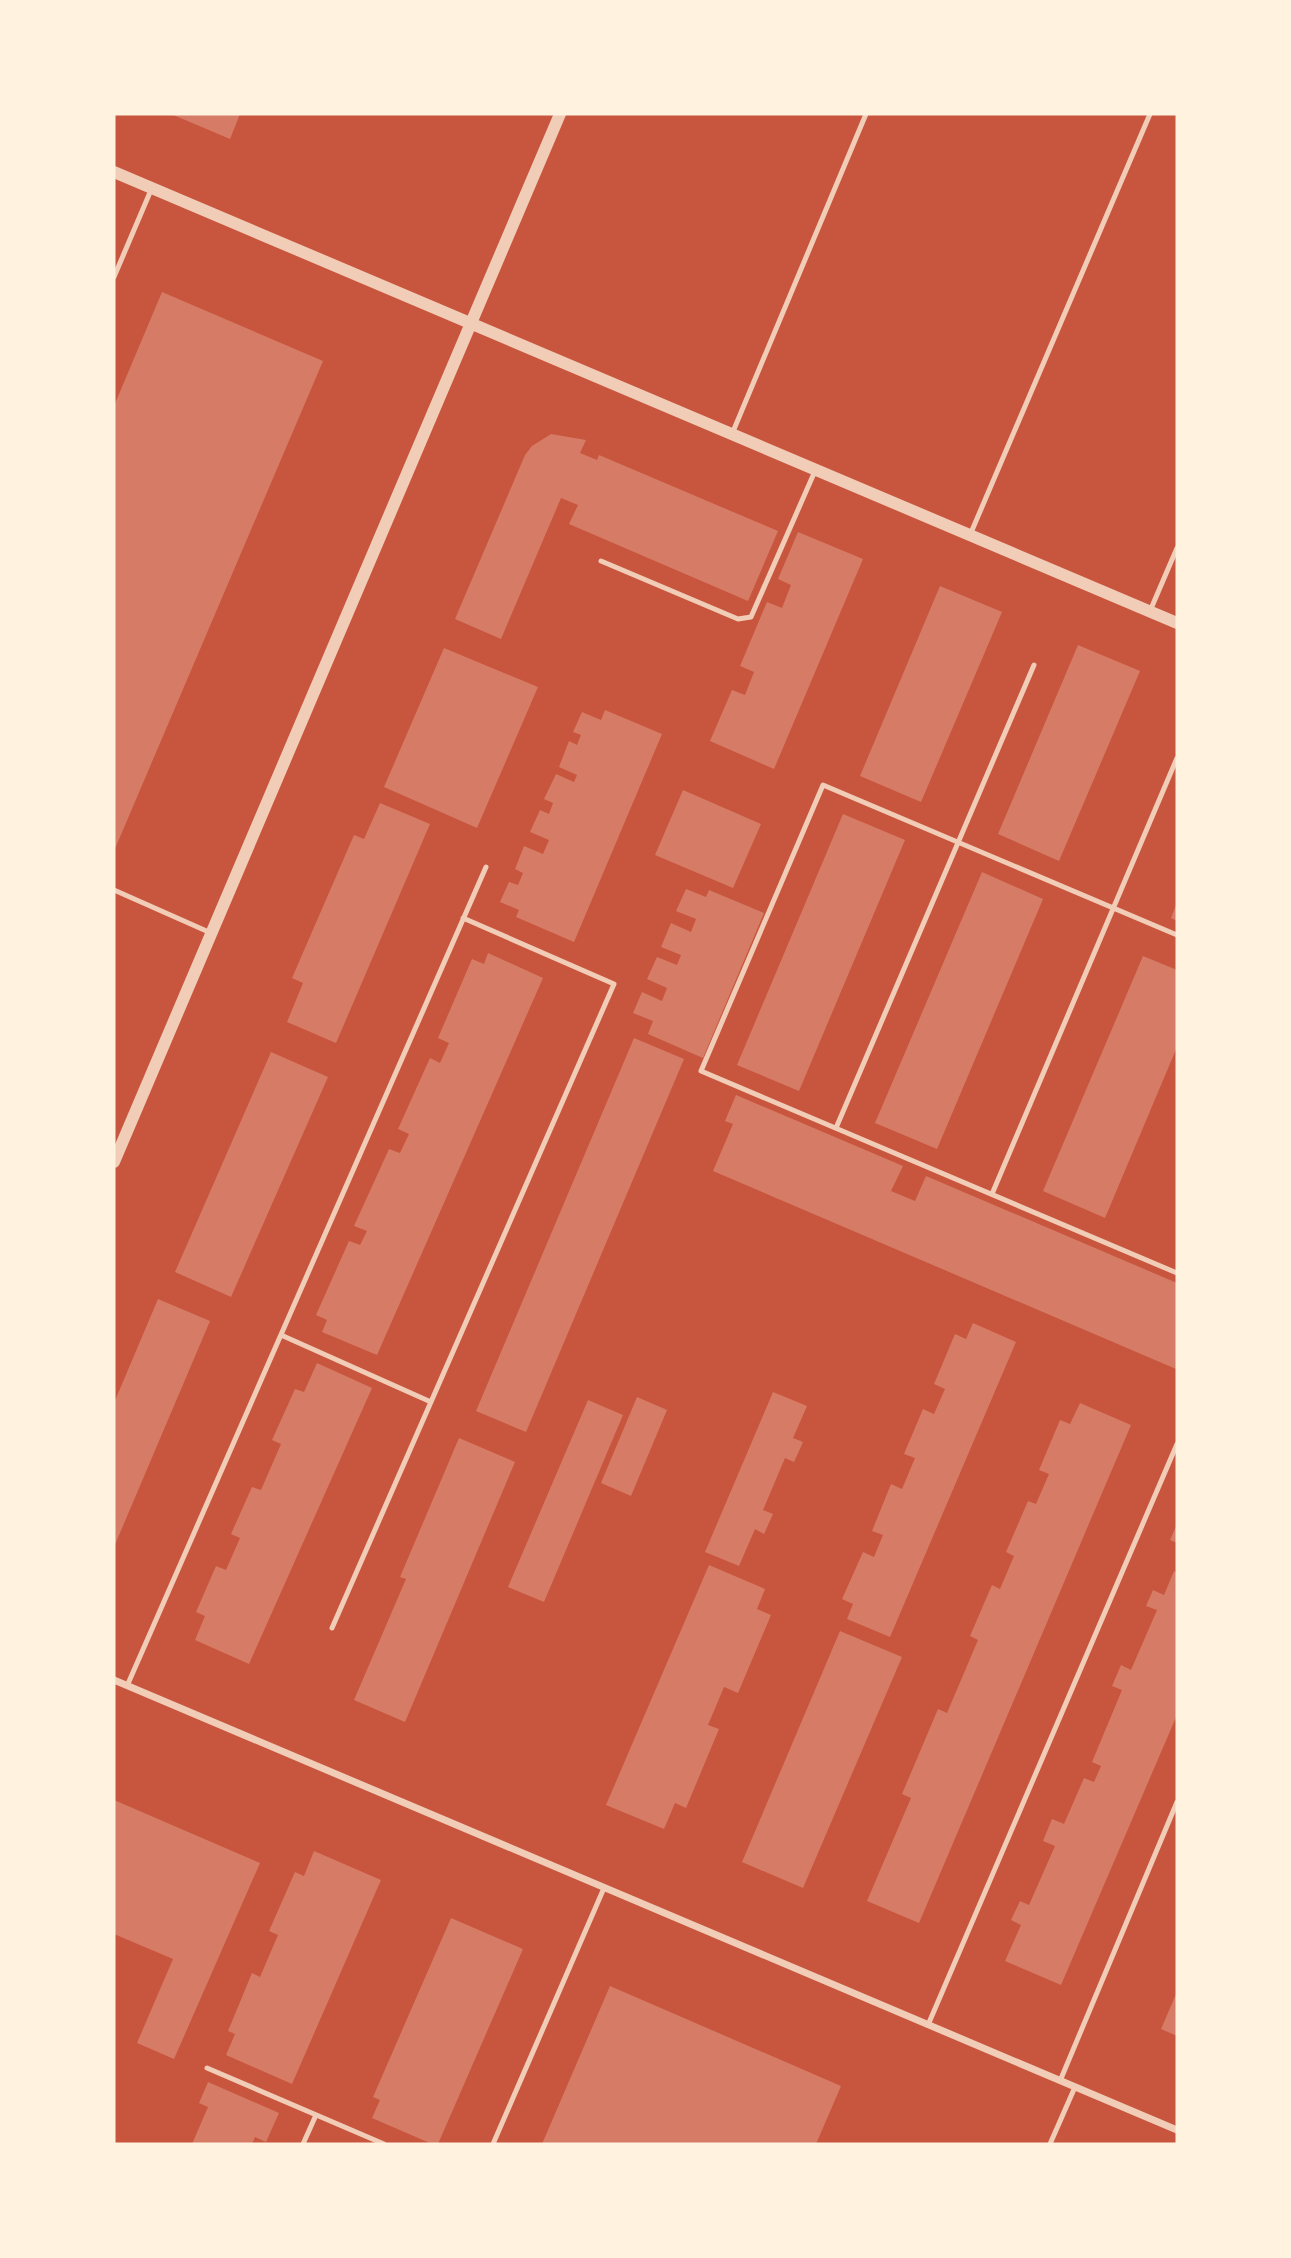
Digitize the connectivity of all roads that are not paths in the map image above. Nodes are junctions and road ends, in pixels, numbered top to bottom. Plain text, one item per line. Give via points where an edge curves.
1 (561, 114) edge
2 (866, 114) edge
3 (1150, 114) edge
4 (114, 172) edge
5 (151, 188) junction
6 (114, 277) edge
7 (471, 324) junction
8 (732, 434) junction
9 (816, 470) junction
10 (970, 536) junction
11 (1177, 548) edge
12 (601, 561) dead end
13 (1150, 611) junction
14 (1177, 623) edge
15 (1034, 665) dead end
16 (1177, 758) edge
17 (958, 842) junction
18 (486, 867) dead end
19 (114, 890) edge
20 (1114, 908) junction
21 (463, 918) junction
22 (211, 933) junction
23 (1177, 935) edge
24 (836, 1128) junction
25 (114, 1162) edge
26 (992, 1194) junction
27 (1177, 1273) edge
28 (281, 1335) junction
29 (431, 1402) junction
30 (1177, 1444) edge
31 (332, 1628) dead end
32 (114, 1680) edge
33 (127, 1686) junction
34 (1177, 1802) edge
35 (604, 1888) junction
36 (928, 2025) junction
37 (207, 2068) dead end
38 (1060, 2081) junction
39 (1074, 2087) junction
40 (316, 2115) junction
41 (1177, 2130) edge
42 (303, 2144) edge
43 (384, 2144) edge
44 (493, 2144) edge
45 (1049, 2144) edge

1 - 7 street
2 - 8 lane
3 - 10 lane
4 - 5 street
5 - 6 lane
5 - 7 street
7 - 8 street
7 - 22 street
8 - 9 street
9 - 10 street
9 - 12 lane via 751,617 738,619
10 - 13 street
11 - 13 lane
13 - 14 street
15 - 17 lane
16 - 20 lane
17 - 20 lane
17 - 24 lane
17 - 24 lane via 824,785 701,1071
18 - 21 lane
19 - 22 lane
20 - 23 lane
20 - 26 lane
21 - 28 lane
21 - 29 lane via 614,984
22 - 25 street
24 - 26 lane
26 - 27 lane
28 - 29 lane
28 - 33 lane
29 - 31 lane
30 - 36 lane
32 - 33 street
33 - 35 street
34 - 38 lane
35 - 36 street
35 - 44 lane
36 - 38 street
37 - 40 lane
38 - 39 street
39 - 41 street
39 - 45 lane
40 - 42 lane
40 - 43 lane

